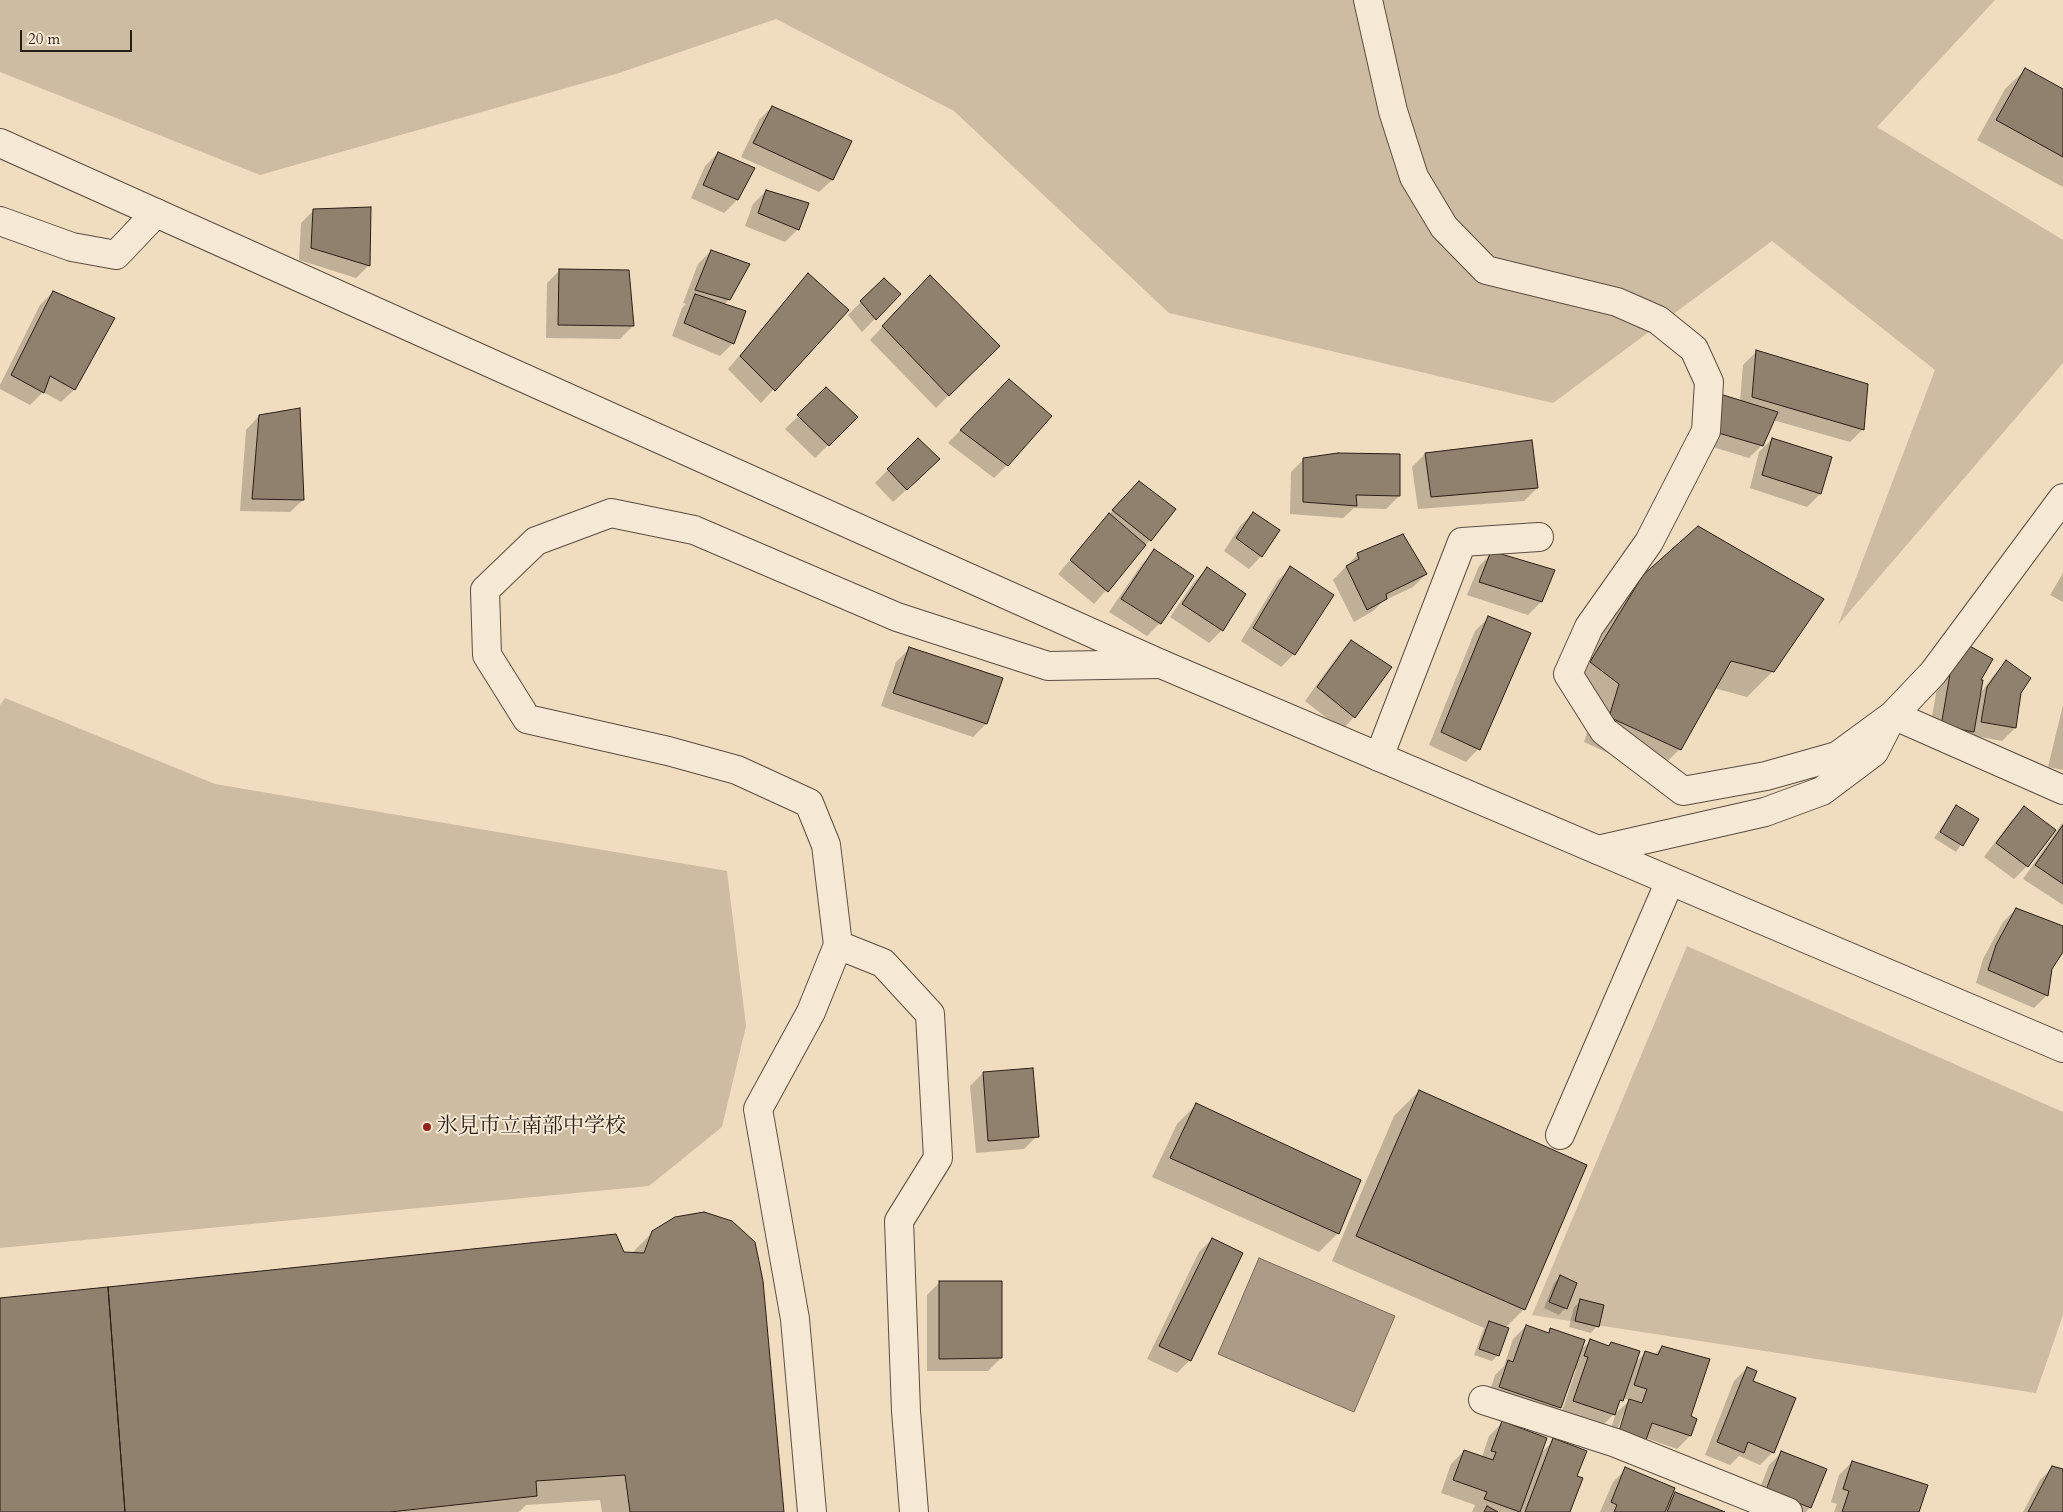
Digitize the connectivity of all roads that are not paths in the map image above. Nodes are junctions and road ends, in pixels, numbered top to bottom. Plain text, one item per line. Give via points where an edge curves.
1 (1368, 0) edge
2 (0, 143) edge
3 (156, 213) junction
4 (0, 221) edge
5 (2063, 498) edge
6 (1539, 537) dead end
7 (1160, 664) junction
8 (1893, 715) junction
9 (1379, 757) junction
10 (2063, 790) edge
11 (1598, 850) junction
12 (1670, 881) junction
13 (838, 945) junction
14 (2063, 1048) edge
15 (1560, 1135) dead end
16 (1482, 1400) dead end
17 (812, 1512) edge
18 (914, 1512) edge
19 (1788, 1512) edge

1 - 8 street via 1393,111 1414,177 1444,227 1486,270 1617,302 1658,320 1694,349 1708,382 1706,431 1649,542 1589,628 1568,674 1604,731 1683,791 1766,776 1837,756
2 - 3 street
3 - 4 street via 116,255 72,247
3 - 7 street
5 - 8 street via 1933,672
6 - 9 street via 1462,542
7 - 9 street
7 - 13 street via 1048,666 897,617 694,530 611,513 536,541 484,590 487,655 527,719 737,770 809,802 826,845
8 - 10 street
8 - 11 street via 1874,752 1822,791 1764,812
9 - 11 street
11 - 12 street
12 - 14 street
12 - 15 street
13 - 17 street via 811,1012 758,1109 795,1319
13 - 18 street via 883,963 930,1014 938,1158 899,1221 906,1411
16 - 19 street via 1616,1443

